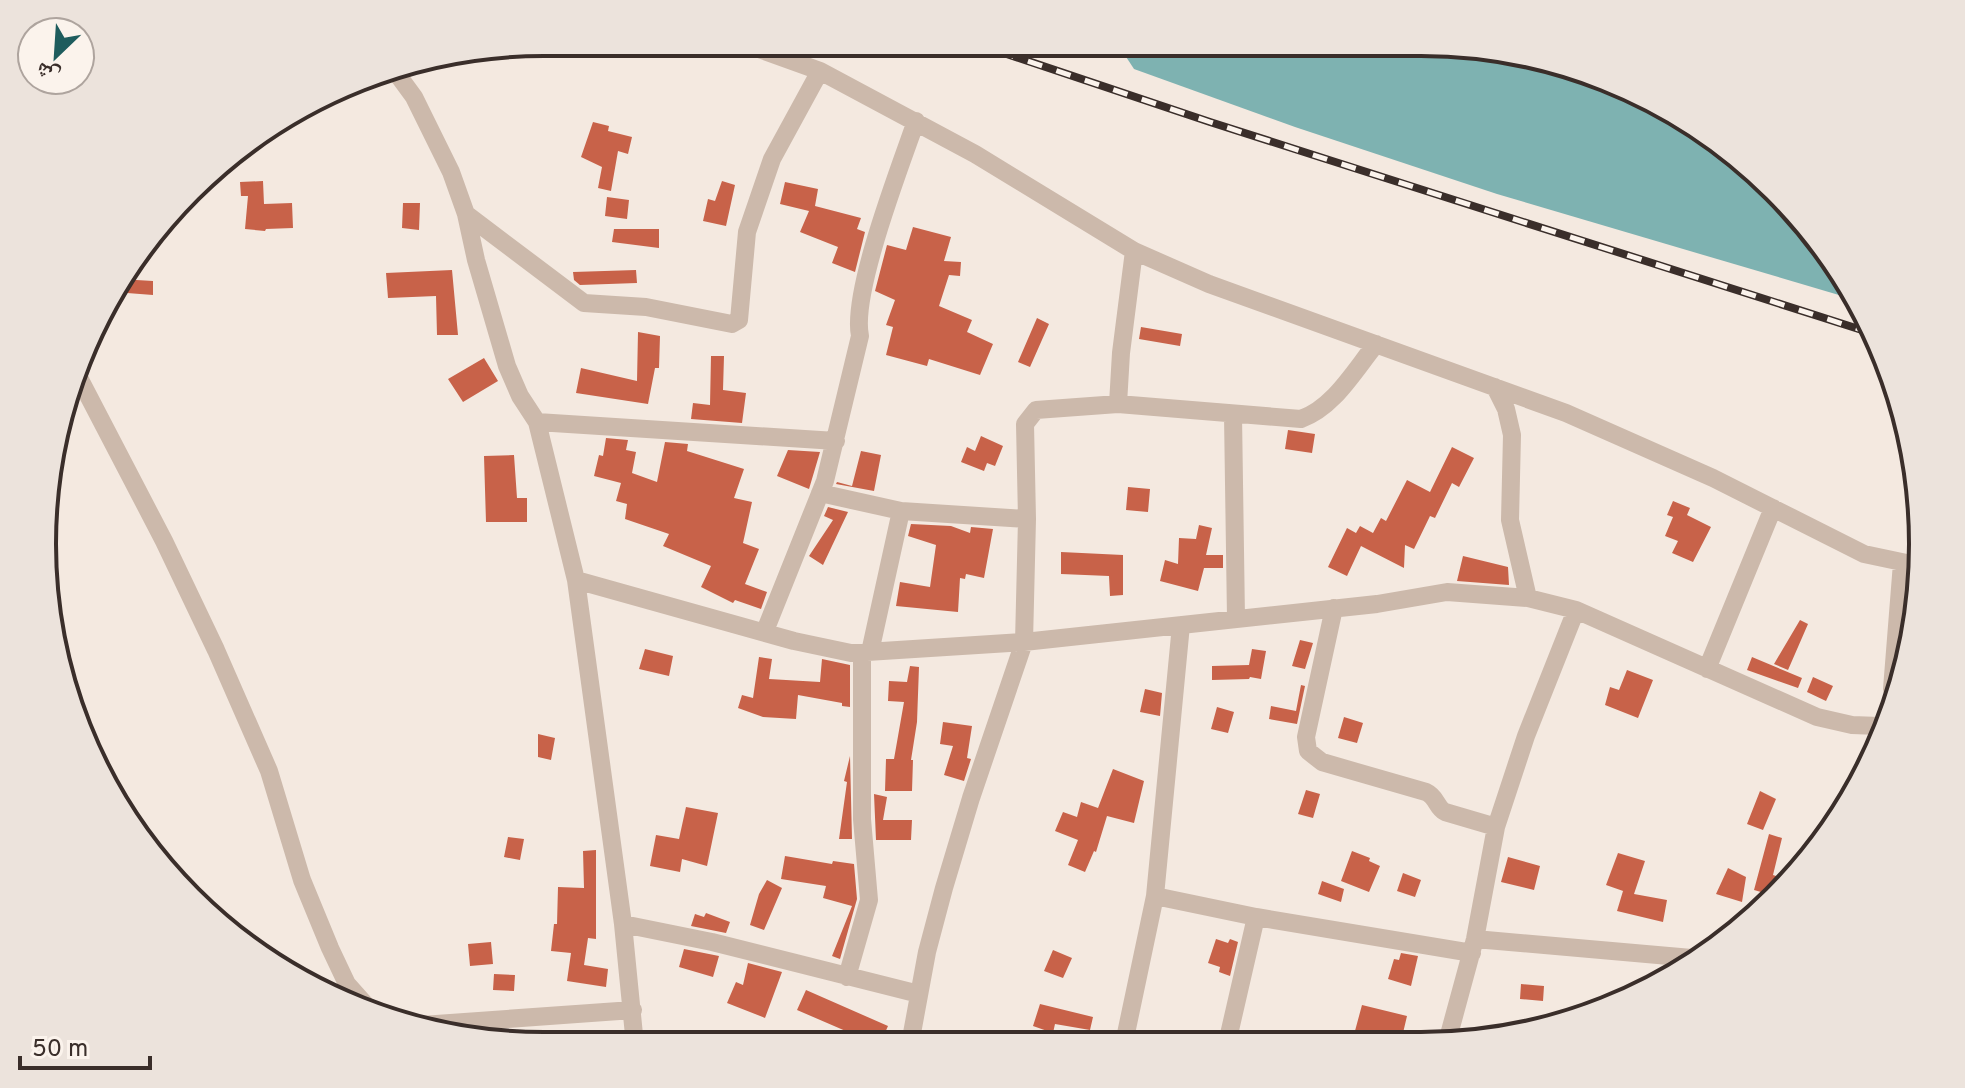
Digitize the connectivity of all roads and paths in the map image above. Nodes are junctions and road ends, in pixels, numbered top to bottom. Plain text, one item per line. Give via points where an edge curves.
1 (778, 56) edge
2 (820, 71) junction
3 (400, 78) edge
4 (916, 121) junction
5 (466, 214) junction
6 (1134, 251) junction
7 (1376, 344) junction
8 (83, 385) edge
9 (1495, 387) junction
10 (1118, 404) junction
11 (1233, 415) junction
12 (537, 422) junction
13 (836, 441) junction
14 (820, 493) junction
15 (1773, 508) junction
16 (901, 511) junction
17 (1027, 519) junction
18 (1909, 564) edge
19 (1908, 570) edge
20 (576, 580) junction
21 (1528, 598) junction
22 (1334, 608) junction
23 (1576, 610) junction
24 (1236, 618) junction
25 (1181, 625) junction
26 (765, 631) junction
27 (1024, 642) junction
28 (1897, 649) edge
29 (866, 653) junction
30 (1707, 669) junction
31 (1874, 726) edge
32 (1496, 827) junction
33 (1155, 896) junction
34 (1256, 917) junction
35 (623, 924) junction
36 (1474, 946) junction
37 (1680, 958) edge
38 (847, 977) junction
39 (919, 994) junction
40 (357, 995) edge
41 (633, 1010) junction
42 (449, 1023) edge
43 (1450, 1031) edge
44 (634, 1032) edge
45 (912, 1032) edge
46 (1126, 1032) edge
47 (1230, 1032) edge

1 - 2 street
2 - 4 street
2 - 5 street via 772,159 747,232 739,320 732,324 646,307 584,303
3 - 5 street via 451,172
4 - 6 street
4 - 13 street via 868,273
5 - 12 street via 507,366
6 - 7 street
6 - 10 street
7 - 9 street
7 - 11 street via 1317,413 1301,419
8 - 40 street via 177,569 269,771 302,880 347,984
9 - 15 street via 1624,437
9 - 21 street via 1512,435 1510,520
10 - 11 street
10 - 17 street via 1036,410 1029,416
11 - 24 street
12 - 13 street
12 - 20 street
13 - 14 street
14 - 16 street
14 - 26 street
15 - 18 street via 1864,554
15 - 30 street
16 - 17 street
16 - 29 street
17 - 27 street
19 - 28 street
20 - 26 street
20 - 35 street
21 - 22 street via 1447,592
21 - 23 street
22 - 24 street
22 - 32 street via 1306,737 1308,751 1322,762 1426,792 1445,812
23 - 30 street
23 - 32 street
24 - 25 street
25 - 27 street
25 - 33 street
26 - 29 street via 830,651
27 - 29 street
27 - 39 street via 971,798
29 - 38 street via 862,819 869,900
30 - 31 street via 1817,717
32 - 36 street
33 - 34 street
33 - 46 street
34 - 36 street
34 - 47 street
35 - 38 street
35 - 41 street
36 - 37 street
36 - 43 street
38 - 39 street
39 - 45 street
41 - 42 street
41 - 44 street

